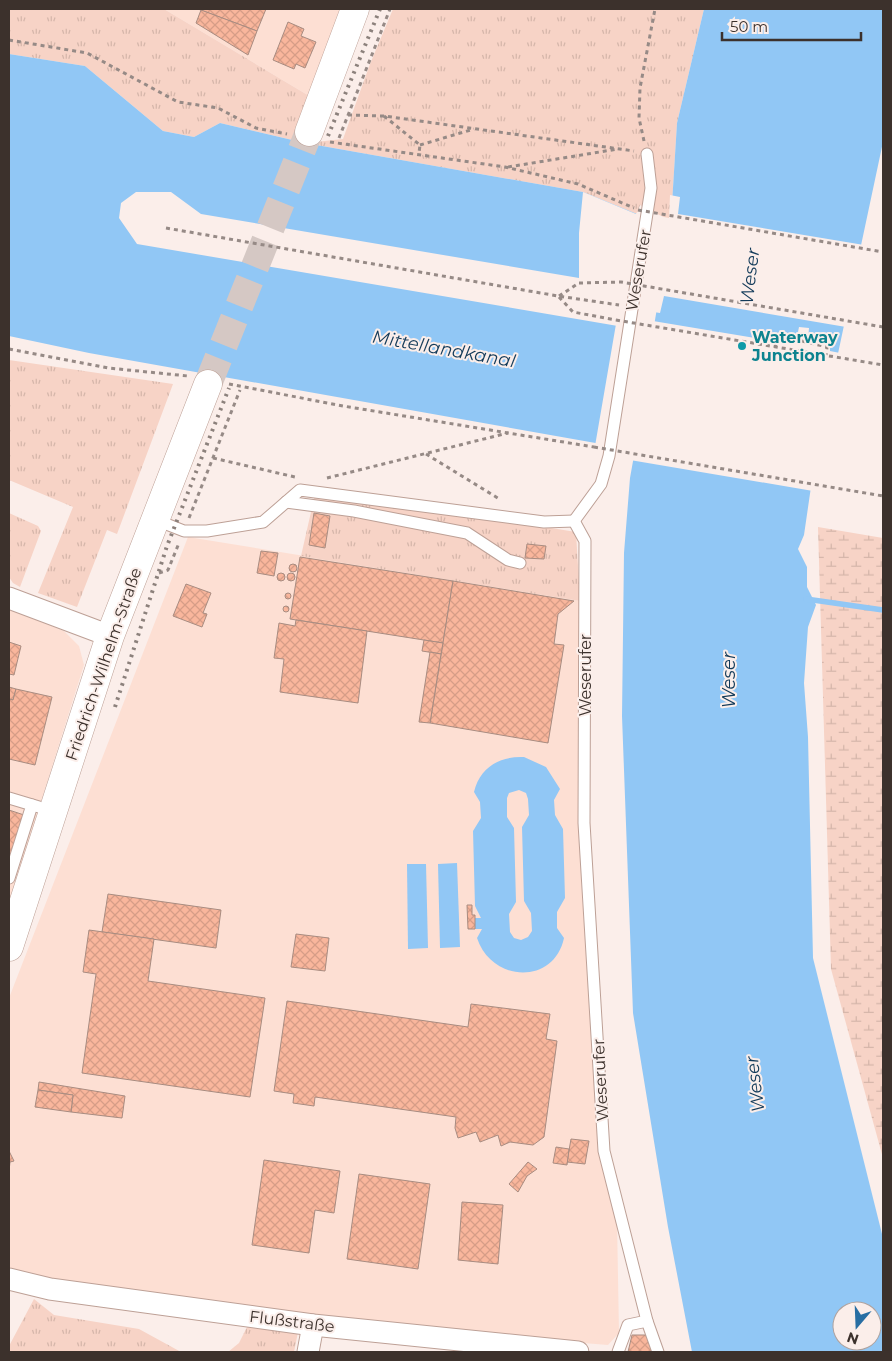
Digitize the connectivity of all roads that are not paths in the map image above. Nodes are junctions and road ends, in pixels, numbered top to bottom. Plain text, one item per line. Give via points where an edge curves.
1 (355, 9) edge
2 (309, 132) tunnel mouth
3 (647, 154) road end
4 (210, 382) tunnel mouth
5 (286, 502) junction
6 (154, 520) junction
7 (574, 521) junction
8 (520, 564) dead end
9 (9, 598) edge
10 (110, 636) junction
11 (9, 798) edge
12 (42, 808) junction
13 (9, 878) edge
14 (14, 911) edge
15 (9, 947) edge
16 (9, 1279) edge
17 (647, 1321) junction
18 (313, 1325) junction
19 (308, 1352) edge
20 (578, 1352) edge
21 (618, 1352) edge
22 (658, 1352) edge

1 - 2 street
3 - 7 lane, Weserufer via 651,188 609,456 602,484
4 - 6 street, Friedrich-Wilhelm-Straße
5 - 6 lane via 263,522 207,531 184,531
5 - 7 lane via 300,490 534,521
5 - 8 lane via 467,533 508,560
6 - 10 street, Friedrich-Wilhelm-Straße
7 - 17 lane, Weserufer via 585,541 584,823 604,1151
9 - 10 street
10 - 12 street, Friedrich-Wilhelm-Straße
11 - 12 lane
12 - 13 lane
12 - 14 street, Friedrich-Wilhelm-Straße
14 - 15 street, Friedrich-Wilhelm-Straße
16 - 18 street, Flußstraße via 50,1289
17 - 21 lane via 628,1325
17 - 22 lane, Weserufer
18 - 19 street
18 - 20 street, Flußstraße

